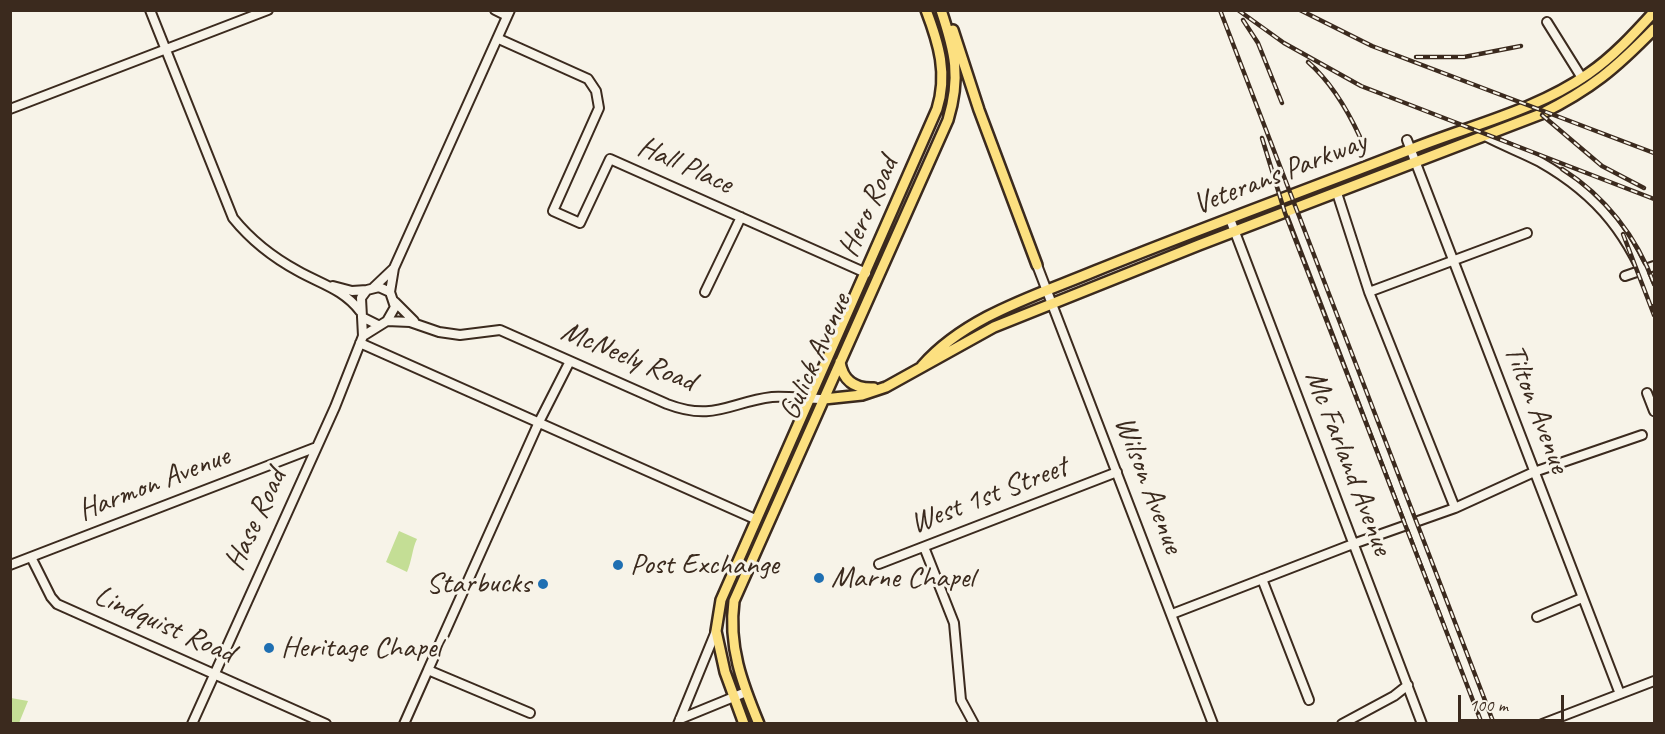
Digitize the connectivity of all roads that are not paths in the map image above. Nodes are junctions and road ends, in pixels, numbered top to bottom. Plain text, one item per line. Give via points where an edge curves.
1 (150, 10) edge
2 (268, 10) edge
3 (495, 10) edge
4 (926, 10) edge
5 (941, 10) edge
6 (946, 10) edge
7 (1654, 12) edge
8 (509, 13) edge
9 (1547, 22) dead end
10 (1654, 29) edge
11 (499, 39) junction
12 (164, 49) junction
13 (1582, 78) junction
14 (10, 109) edge
15 (1487, 137) junction
16 (1409, 144) junction
17 (1416, 163) junction
18 (1337, 193) junction
19 (1292, 211) junction
20 (741, 217) junction
21 (1230, 219) junction
22 (1235, 232) junction
23 (1527, 233) dead end
24 (1453, 261) junction
25 (1037, 265) joint
26 (1654, 266) edge
27 (394, 268) junction
28 (1643, 270) junction
29 (866, 273) junction
30 (1625, 276) dead end
31 (332, 286) junction
32 (370, 289) junction
33 (1047, 291) junction
34 (390, 292) junction
35 (705, 292) dead end
36 (1370, 292) junction
37 (1654, 300) edge
38 (395, 302) junction
39 (1053, 304) junction
40 (361, 314) junction
41 (387, 321) junction
42 (417, 324) junction
43 (378, 325) junction
44 (362, 339) junction
45 (570, 361) junction
46 (840, 362) junction
47 (916, 372) junction
48 (885, 387) junction
49 (1647, 393) dead end
50 (811, 399) junction
51 (824, 399) junction
52 (1654, 411) edge
53 (539, 422) junction
54 (1642, 435) dead end
55 (314, 448) junction
56 (1117, 472) junction
57 (1534, 472) junction
58 (1455, 508) junction
59 (755, 519) junction
60 (1411, 523) junction
61 (1353, 544) junction
62 (924, 547) junction
63 (31, 557) junction
64 (879, 564) dead end
65 (10, 565) edge
66 (1262, 579) junction
67 (1582, 598) junction
68 (1172, 615) junction
69 (1537, 617) dead end
70 (716, 631) junction
71 (428, 670) junction
72 (216, 674) junction
73 (1654, 681) edge
74 (1408, 685) junction
75 (746, 692) junction
76 (1620, 694) junction
77 (733, 698) junction
78 (1309, 700) dead end
79 (530, 713) dead end
80 (679, 721) edge
81 (192, 723) edge
82 (326, 723) edge
83 (404, 723) edge
84 (744, 723) edge
85 (759, 723) edge
86 (974, 723) edge
87 (1213, 723) edge
88 (1342, 723) edge
89 (1422, 723) edge
90 (1488, 723) edge
91 (1542, 723) edge

1 - 12 street
2 - 12 street
3 - 8 street
4 - 29 main road, Hero Road via 944,84 937,109
5 - 46 main road, Gulick Avenue via 957,75 948,120
6 - 25 main road
7 - 13 main road, Veterans Parkway via 1608,59
8 - 11 street
9 - 13 street
10 - 15 main road, Veterans Parkway via 1602,80 1572,100
11 - 20 street, Hall Place via 588,79 597,91 599,108 553,212 580,223 610,159
11 - 27 street
12 - 14 street
12 - 31 street via 233,218 287,265
13 - 16 main road, Veterans Parkway via 1530,105
15 - 17 main road, Veterans Parkway
15 - 28 street via 1539,161 1583,192 1622,232
16 - 17 street, Tilton Avenue
16 - 21 main road, Veterans Parkway
17 - 18 main road, Veterans Parkway
17 - 24 street, Tilton Avenue
18 - 19 main road, Veterans Parkway
18 - 36 street
19 - 22 main road, Veterans Parkway
19 - 60 street
20 - 29 street, Hall Place
20 - 35 street
21 - 22 street, Mc Farland Avenue
21 - 33 main road, Veterans Parkway
22 - 39 main road, Veterans Parkway
22 - 61 street, Mc Farland Avenue
23 - 24 street
24 - 36 street
24 - 57 street, Tilton Avenue
25 - 33 street, Wilson Avenue
26 - 28 street
27 - 32 street
27 - 34 street
28 - 30 street
28 - 37 street
29 - 50 main road, Hero Road
31 - 32 street
31 - 40 street via 350,299
32 - 34 street
32 - 40 street via 361,298
33 - 39 street, Wilson Avenue
33 - 47 main road, Veterans Parkway via 954,335
34 - 38 street
36 - 58 street
38 - 41 street
38 - 42 street
39 - 47 main road, Veterans Parkway via 994,327
39 - 56 street, Wilson Avenue
40 - 43 street
40 - 44 street
41 - 42 street, McNeely Road
41 - 43 street
42 - 45 street, McNeely Road via 460,335 500,330
43 - 44 street
44 - 53 street
44 - 55 street, Hase Road
45 - 50 street, McNeely Road via 667,404 694,411 728,410 775,397
45 - 53 street
46 - 48 main road via 844,377 852,384
46 - 51 main road, Gulick Avenue
47 - 48 main road
48 - 51 main road via 861,395
49 - 52 street
50 - 51 street, McNeely Road
50 - 59 main road, Hero Road
51 - 75 main road, Gulick Avenue via 734,601 733,649
53 - 59 street
53 - 71 street
54 - 57 street
55 - 63 street, Harmon Avenue
55 - 72 street, Hase Road
56 - 62 street, West 1st Street
56 - 68 street, Wilson Avenue
57 - 58 street
57 - 67 street, Tilton Avenue
58 - 60 street
59 - 70 main road, Hero Road via 726,584
60 - 61 street
60 - 90 street
61 - 66 street
61 - 74 street, Mc Farland Avenue
62 - 64 street, West 1st Street
62 - 86 street via 954,623 962,700
63 - 65 street, Harmon Avenue
63 - 72 street, Lindquist Road via 57,604
66 - 68 street
66 - 78 street
67 - 69 street
67 - 76 street, Tilton Avenue
68 - 87 street, Wilson Avenue
70 - 77 main road
70 - 80 street
71 - 79 street
71 - 83 street
72 - 81 street, Hase Road
72 - 82 street, Lindquist Road
73 - 76 street
74 - 88 street
74 - 89 street, Mc Farland Avenue
75 - 77 street
75 - 85 main road, Gulick Avenue
76 - 91 street
77 - 80 street
77 - 84 main road

